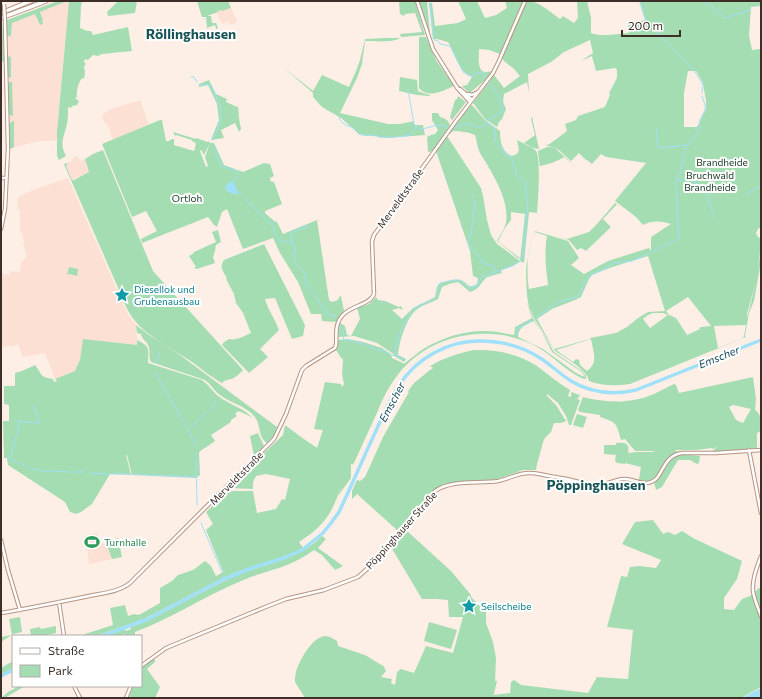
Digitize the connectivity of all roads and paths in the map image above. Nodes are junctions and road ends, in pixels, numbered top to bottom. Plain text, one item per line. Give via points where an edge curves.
1 (31, 1) edge
2 (46, 1) edge
3 (417, 1) edge
4 (525, 1) edge
5 (4, 3) edge
6 (1, 13) edge
7 (1, 18) edge
8 (456, 86) junction
9 (480, 90) junction
10 (466, 94) junction
11 (471, 101) junction
12 (1, 178) edge
13 (6, 178) junction
14 (1, 229) edge
15 (749, 450) junction
16 (761, 450) edge
17 (761, 513) edge
18 (1, 540) edge
19 (761, 556) edge
20 (59, 602) junction
21 (20, 610) junction
22 (1, 613) edge
23 (761, 616) edge
24 (64, 635) edge
25 (142, 665) edge
26 (74, 687) edge
27 (131, 687) edge
28 (80, 698) edge
29 (126, 698) edge

1 - 6 highway
2 - 7 highway
3 - 8 main road via 433,49
4 - 9 main road, Merveldtstraße via 493,73
5 - 13 main road, bridge via 8,119
8 - 10 main road
8 - 11 main road
9 - 10 main road via 472,95
9 - 11 main road, Merveldtstraße
10 - 11 main road
11 - 20 main road, Merveldtstraße via 374,234 373,298 340,318 334,349 302,370 274,439 125,587
12 - 13 main road
13 - 14 main road
15 - 16 main road, Pöppinghauser Straße
15 - 17 main road
15 - 25 main road, Pöppinghauser Straße via 677,454 667,461 656,479 647,483 626,479 595,486 528,472 498,481 441,487 377,560 358,577 324,590 273,604 166,648
18 - 21 main road
19 - 23 main road via 754,575 753,588
20 - 21 main road
20 - 24 main road
21 - 22 main road
26 - 28 main road
27 - 29 main road

